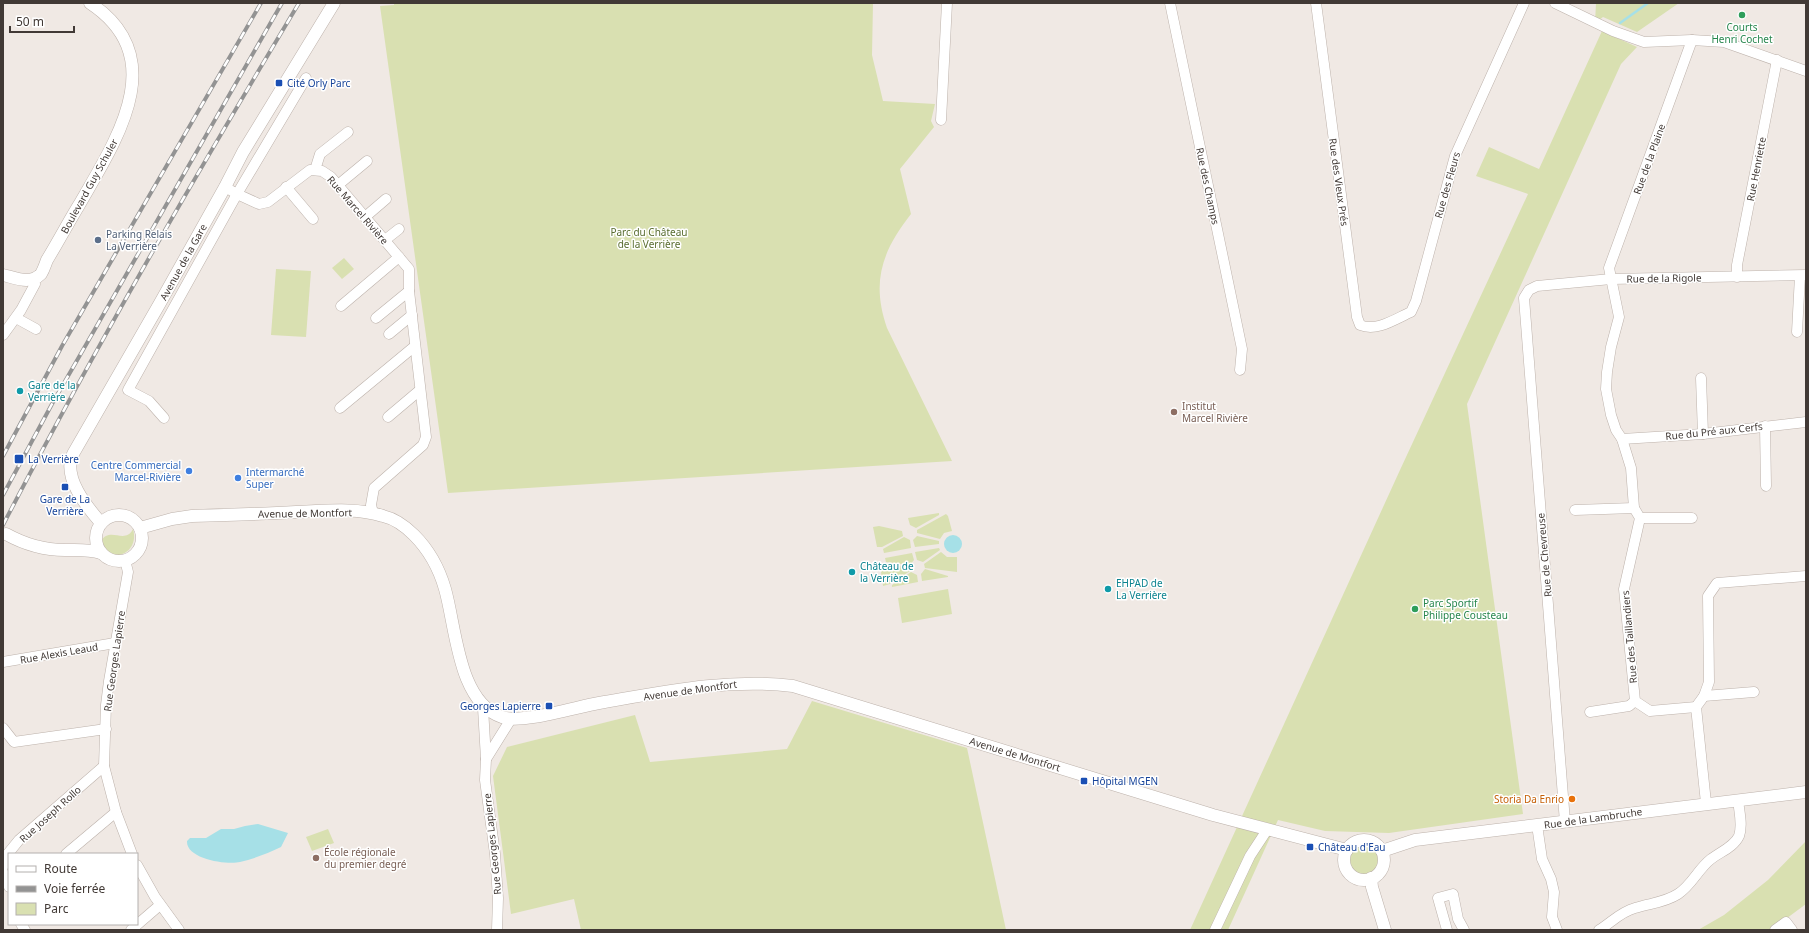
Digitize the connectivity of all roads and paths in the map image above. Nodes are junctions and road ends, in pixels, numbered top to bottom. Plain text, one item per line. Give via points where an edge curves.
1 (90, 3) edge
2 (334, 3) edge
3 (947, 3) edge
4 (1170, 3) edge
5 (1316, 3) edge
6 (1524, 3) edge
7 (1556, 3) edge
8 (1692, 40) junction
9 (1777, 60) junction
10 (1806, 70) edge
11 (306, 78) dead end
12 (941, 120) dead end
13 (348, 132) dead end
14 (367, 161) dead end
15 (315, 170) junction
16 (338, 185) junction
17 (225, 187) junction
18 (286, 187) junction
19 (237, 194) junction
20 (386, 199) dead end
21 (365, 217) junction
22 (313, 219) dead end
23 (399, 229) dead end
24 (385, 240) junction
25 (399, 257) junction
26 (46, 263) junction
27 (3, 275) edge
28 (1803, 276) edge
29 (1737, 277) junction
30 (18, 278) junction
31 (1611, 279) junction
32 (34, 280) junction
33 (1528, 290) joint
34 (409, 291) junction
35 (340, 306) dead end
36 (412, 315) junction
37 (16, 318) junction
38 (376, 318) dead end
39 (1394, 319) joint
40 (36, 329) dead end
41 (1797, 332) dead end
42 (389, 334) dead end
43 (3, 335) edge
44 (416, 346) junction
45 (1240, 370) dead end
46 (1701, 378) dead end
47 (115, 381) junction
48 (128, 390) junction
49 (420, 390) junction
50 (340, 408) dead end
51 (388, 417) dead end
52 (164, 418) dead end
53 (1806, 422) edge
54 (1765, 426) junction
55 (1703, 434) junction
56 (1622, 439) junction
57 (1766, 486) dead end
58 (1634, 508) junction
59 (1575, 510) dead end
60 (373, 513) junction
61 (1640, 518) junction
62 (1692, 518) dead end
63 (101, 523) junction
64 (140, 528) junction
65 (96, 538) junction
66 (102, 553) junction
67 (125, 560) junction
68 (1806, 576) edge
69 (115, 643) junction
70 (3, 662) edge
71 (1754, 692) dead end
72 (1704, 696) junction
73 (1635, 701) junction
74 (1696, 707) junction
75 (483, 708) junction
76 (1590, 712) dead end
77 (511, 720) junction
78 (3, 728) edge
79 (106, 729) junction
80 (486, 759) junction
81 (104, 766) junction
82 (1806, 792) edge
83 (1738, 800) junction
84 (1706, 803) junction
85 (116, 812) junction
86 (1565, 822) junction
87 (1537, 825) junction
88 (1267, 830) junction
89 (1347, 850) junction
90 (1382, 852) junction
91 (8, 853) edge
92 (67, 853) edge
93 (132, 853) edge
94 (8, 854) edge
95 (3, 867) edge
96 (138, 867) edge
97 (3, 872) edge
98 (1371, 878) junction
99 (8, 884) edge
100 (160, 905) junction
101 (138, 924) edge
102 (1789, 926) edge
103 (179, 930) edge
104 (496, 930) edge
105 (1215, 930) edge
106 (1385, 930) edge
107 (1447, 930) edge
108 (1464, 930) edge
109 (1557, 930) edge
110 (1599, 930) edge
111 (1775, 930) edge

1 - 26 street, Boulevard Guy Schuler via 114,24 126,45 132,65 133,88 128,108 110,150
2 - 17 street, Avenue de la Gare via 243,152
3 - 12 street
4 - 45 street, Rue des Champs via 1242,350
5 - 39 street, Rue des Vieux Prés via 1358,317 1360,325 1368,328
6 - 39 street, Rue des Fleurs via 1454,156 1416,301 1411,312
7 - 8 street via 1613,31 1644,42
8 - 9 street via 1724,42
8 - 31 street, Rue de la Plaine via 1609,268
9 - 10 street
9 - 29 street, Rue Henriette via 1737,265
11 - 19 street
13 - 15 street via 320,154
14 - 16 street
15 - 16 street, Rue Marcel Rivière via 327,174
15 - 18 street via 305,173
16 - 21 street, Rue Marcel Rivière
17 - 19 street
17 - 47 street, Avenue de la Gare
18 - 19 street via 268,202 259,204
18 - 22 street
19 - 48 street
20 - 21 street
21 - 24 street, Rue Marcel Rivière
23 - 24 street
24 - 25 street, Rue Marcel Rivière
25 - 34 street, Rue Marcel Rivière via 409,269
25 - 35 street
26 - 30 street, Boulevard Guy Schuler via 32,273
26 - 32 street, Boulevard Guy Schuler via 41,274
27 - 30 street
28 - 29 street, Rue de la Rigole
28 - 41 street
29 - 31 street, Rue de la Rigole
30 - 32 street
31 - 33 street, Rue de la Rigole via 1537,286
31 - 56 street via 1619,318 1611,347 1606,389 1610,415
32 - 37 street via 35,284
33 - 86 street, Rue de Chevreuse via 1524,298
34 - 36 street, Rue Marcel Rivière
34 - 38 street
36 - 42 street
36 - 44 street, Rue Marcel Rivière
37 - 40 street
37 - 43 street
44 - 49 street, Rue Marcel Rivière
44 - 50 street
46 - 55 street
47 - 48 street
47 - 63 street, Avenue de la Gare via 72,454 70,466 81,497
48 - 52 street via 149,401
49 - 51 street
49 - 60 street, Rue Marcel Rivière via 426,437 423,445 374,488 371,505
53 - 54 street, Rue du Pré aux Cerfs
54 - 55 street, Rue du Pré aux Cerfs
54 - 57 street
55 - 56 street, Rue du Pré aux Cerfs
56 - 58 street via 1631,468
58 - 59 street
58 - 61 street
60 - 64 street, Avenue de Montfort via 344,510 192,516
60 - 75 street, Avenue de Montfort via 405,526 432,558 445,589 467,681
61 - 62 street
61 - 73 street, Rue des Taillandiers via 1624,589
63 - 64 street via 116,515 124,515 131,518
63 - 65 street
64 - 67 street via 141,548
65 - 66 street
65 - 66 street via 57,544 6,534 23,543 44,548 83,549
66 - 67 street via 112,560
67 - 69 street, Rue Georges Lapierre via 128,572
68 - 72 street via 1717,583 1708,596 1709,682
69 - 70 street, Rue Alexis Leaud
69 - 79 street, Rue Georges Lapierre via 106,705
71 - 72 street
72 - 74 street
73 - 74 street via 1650,711
73 - 76 street via 1629,706
74 - 84 street
75 - 77 street, Avenue de Montfort
75 - 80 street, Rue Georges Lapierre
77 - 80 street, Rue Georges Lapierre
77 - 88 street, Avenue de Montfort via 731,683 793,686
78 - 79 street via 14,742
79 - 81 street, Rue Georges Lapierre
80 - 104 street, Rue Georges Lapierre via 485,780 498,898
81 - 85 street, Rue Georges Lapierre
81 - 91 street, Rue Joseph Rollo via 19,840
82 - 83 street, Rue de la Lambruche
83 - 84 street, Rue de la Lambruche
83 - 110 street via 1741,826 1734,844 1711,859 1678,894 1663,902 1622,913
84 - 86 street, Rue de la Lambruche
85 - 92 street
85 - 93 street, Rue Georges Lapierre
86 - 87 street, Rue de la Lambruche
87 - 90 street, Rue de la Lambruche via 1415,840
87 - 109 street via 1542,859 1554,892 1552,917
88 - 89 street, Avenue de Montfort
88 - 105 street via 1250,856
89 - 90 street via 1363,840 1374,843
89 - 98 street via 1345,864 1352,875 1365,880
90 - 98 street via 1384,864 1377,875
94 - 95 street, Rue Joseph Rollo
96 - 100 street
97 - 99 street
98 - 106 street
100 - 101 street
100 - 103 street
102 - 111 street
107 - 108 street via 1438,898 1453,894 1458,919

